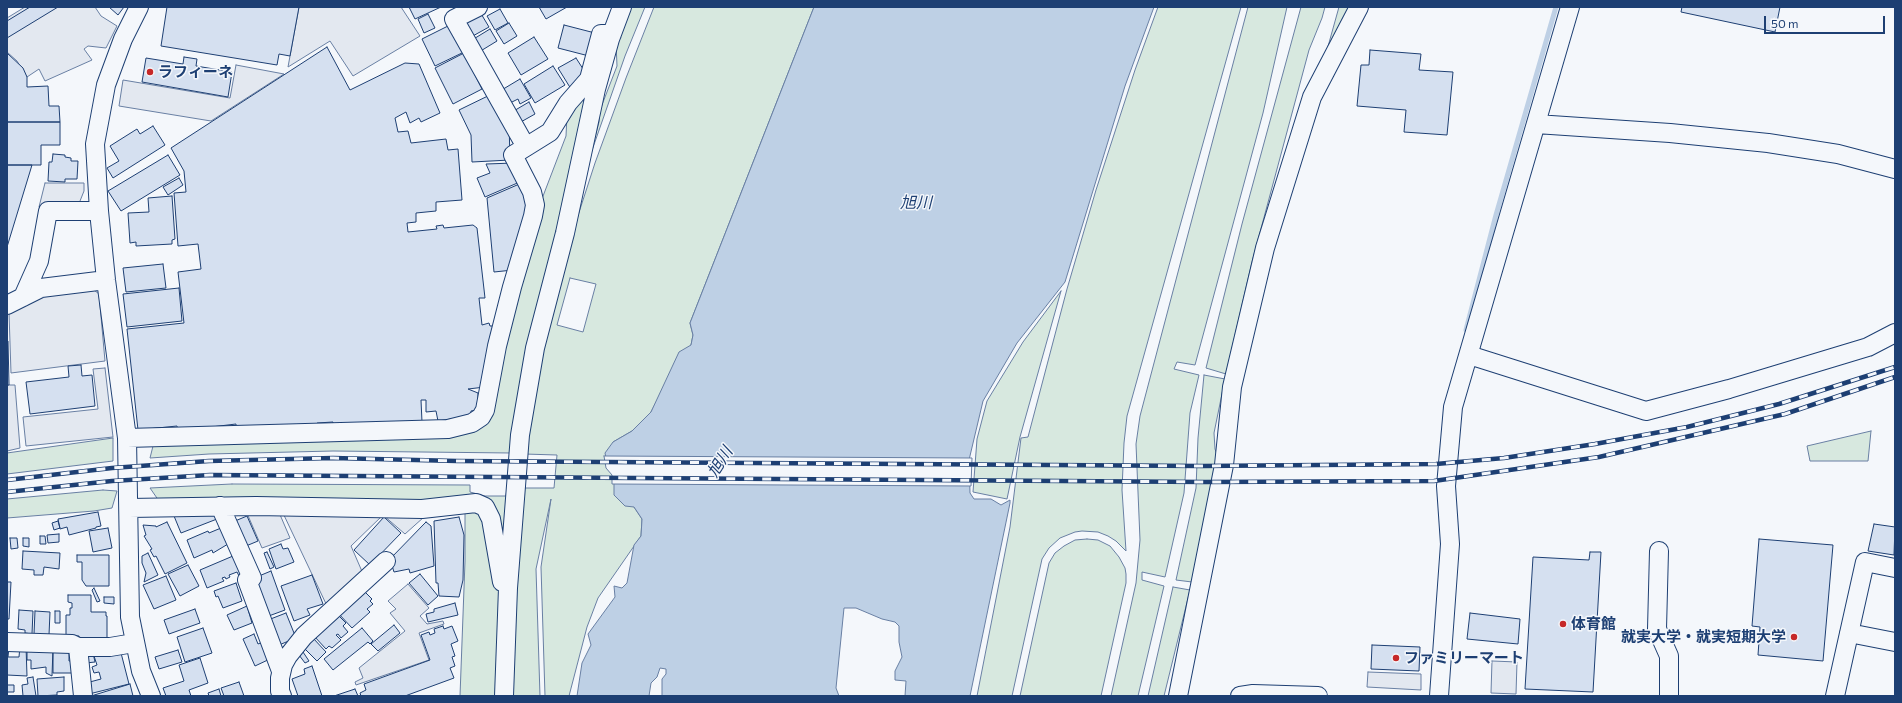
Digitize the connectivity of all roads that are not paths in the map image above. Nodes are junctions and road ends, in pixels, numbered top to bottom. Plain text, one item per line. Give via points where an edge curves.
1 (139, 7) edge
2 (478, 7) edge
3 (622, 7) edge
4 (1359, 7) edge
5 (1570, 7) edge
6 (612, 34) junction
7 (1536, 124) junction
8 (526, 147) junction
9 (1895, 169) edge
10 (99, 211) junction
11 (106, 280) junction
12 (15, 301) edge
13 (1895, 334) edge
14 (1469, 355) junction
15 (127, 438) junction
16 (220, 506) junction
17 (129, 508) junction
18 (1659, 551) dead end
19 (386, 561) dead end
20 (1895, 568) edge
21 (507, 598) junction
22 (1849, 633) junction
23 (7, 642) edge
24 (134, 642) junction
25 (1895, 642) edge
26 (78, 647) junction
27 (281, 670) junction
28 (83, 696) edge
29 (151, 696) edge
30 (282, 696) edge
31 (504, 696) edge
32 (1178, 696) edge
33 (1240, 696) edge
34 (1318, 696) edge
35 (1439, 696) edge
36 (1669, 696) edge
37 (1835, 696) edge

1 - 10 street via 123,38 101,104 95,144
2 - 8 street via 454,19
3 - 6 street
4 - 32 street via 1312,97 1265,248 1232,387 1224,465
5 - 7 street
6 - 8 street via 601,34 589,79 568,103 550,132
6 - 21 street via 596,89 565,232 535,348 520,435
7 - 9 street via 1768,143 1838,154
7 - 14 street
8 - 15 street via 513,155 532,192 535,205 497,346 485,410 481,417 472,423 448,429
10 - 11 street
10 - 12 street via 48,211 40,261
11 - 12 street via 42,288
11 - 15 street
13 - 14 street via 1868,347 1646,411
14 - 35 street via 1453,407 1448,453 1446,486 1450,544
15 - 17 street
16 - 17 street
16 - 21 street via 422,509 469,503 481,504 491,519
16 - 27 street via 252,578 247,580
17 - 24 street via 130,617
18 - 36 street via 1657,629 1669,656
19 - 27 street via 304,636 288,656
20 - 22 street via 1865,562
21 - 31 street
22 - 25 street
22 - 37 street
23 - 26 street via 72,644
24 - 26 street via 110,647
24 - 29 street via 141,671
26 - 28 street
27 - 30 street
33 - 34 street

